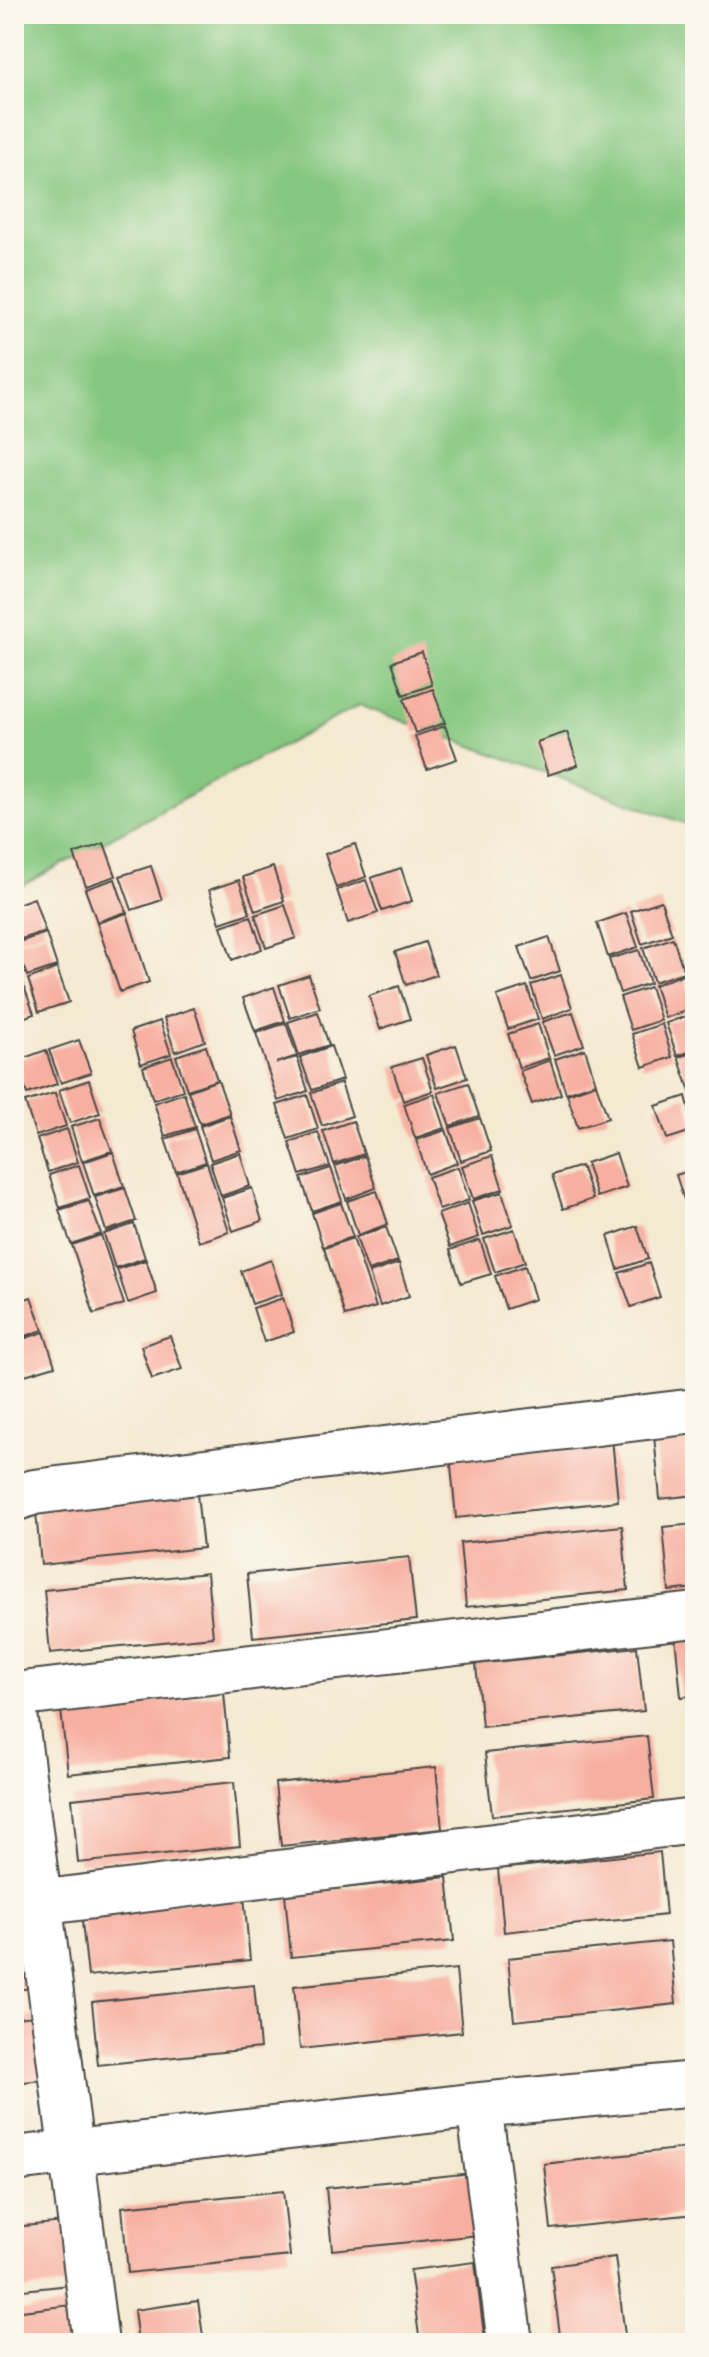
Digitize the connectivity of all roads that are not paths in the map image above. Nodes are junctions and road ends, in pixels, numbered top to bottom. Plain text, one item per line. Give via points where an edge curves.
1 (695, 1411) edge
2 (14, 1499) edge
3 (695, 1615) edge
4 (14, 1695) edge
5 (14, 1706) edge
6 (695, 1821) edge
7 (26, 1905) edge
8 (695, 2084) edge
9 (479, 2105) junction
10 (70, 2152) junction
11 (14, 2159) edge
12 (96, 2343) edge
13 (510, 2343) edge

1 - 2 street via 34,1492
3 - 4 street
5 - 7 street
6 - 7 street
7 - 10 street
8 - 9 street
9 - 10 street
9 - 13 street
10 - 11 street
10 - 12 street

